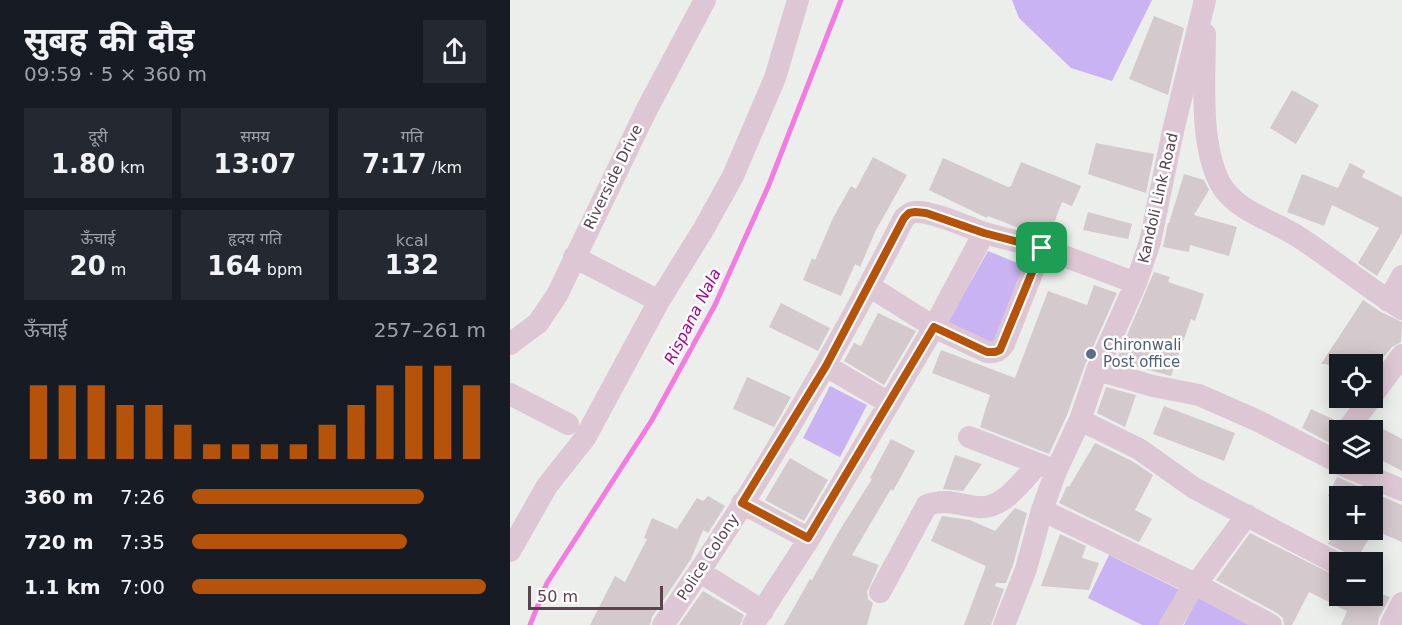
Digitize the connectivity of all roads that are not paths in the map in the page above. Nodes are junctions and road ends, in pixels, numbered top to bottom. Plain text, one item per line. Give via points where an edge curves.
1 (705, 0) edge
2 (798, 0) edge
3 (1205, 0) edge
4 (984, 233) junction
5 (1042, 248) junction
6 (574, 257) junction
7 (1402, 276) edge
8 (1136, 283) junction
9 (869, 286) junction
10 (659, 301) junction
11 (1395, 305) edge
12 (934, 327) junction
13 (510, 344) edge
14 (1402, 355) edge
15 (826, 366) junction
16 (1097, 370) junction
17 (1383, 382) edge
18 (510, 394) edge
19 (889, 403) junction
20 (1364, 408) edge
21 (1080, 420) junction
22 (1355, 420) edge
23 (568, 424) dead end
24 (969, 437) dead end
25 (1329, 453) edge
26 (1047, 468) junction
27 (1370, 474) edge
28 (1402, 490) edge
29 (742, 503) junction
30 (1042, 510) junction
31 (1247, 515) junction
32 (808, 538) junction
33 (510, 550) edge
34 (1329, 559) edge
35 (700, 573) junction
36 (1197, 585) junction
37 (880, 592) dead end
38 (1402, 603) edge
39 (758, 618) edge
40 (1391, 624) edge
41 (663, 625) edge
42 (1004, 625) edge
43 (1170, 625) edge
44 (1271, 625) edge

1 - 6 street, Riverside Drive
2 - 10 street via 775,78 733,176
3 - 8 street, Kandoli Link Road via 1150,242
3 - 11 street via 1207,130 1221,184 1237,204 1298,237
4 - 5 street
4 - 9 street, Police Colony via 926,213 909,213
4 - 12 street
5 - 8 street
5 - 12 street via 1000,350 987,352
6 - 10 street
6 - 13 street, Riverside Drive via 557,295 538,323
7 - 11 street
8 - 16 street, Kandoli Link Road
9 - 12 street
9 - 15 street, Police Colony
10 - 33 street via 585,438 547,486
12 - 19 street
14 - 17 street
15 - 19 street
15 - 29 street, Police Colony
16 - 21 street, Kandoli Link Road
16 - 25 street via 1199,395
18 - 23 street
19 - 32 street
20 - 22 street
21 - 26 street, Kandoli Link Road
21 - 31 street via 1139,449 1194,488
24 - 26 street
26 - 30 street, Kandoli Link Road
26 - 37 street via 991,506 947,500 927,505
27 - 28 street
29 - 32 street
29 - 35 street, Police Colony
30 - 36 street
30 - 42 street, Kandoli Link Road via 1026,569
31 - 34 street
31 - 36 street
32 - 39 street
35 - 39 street
35 - 41 street, Police Colony
36 - 43 street
36 - 44 street
38 - 40 street

